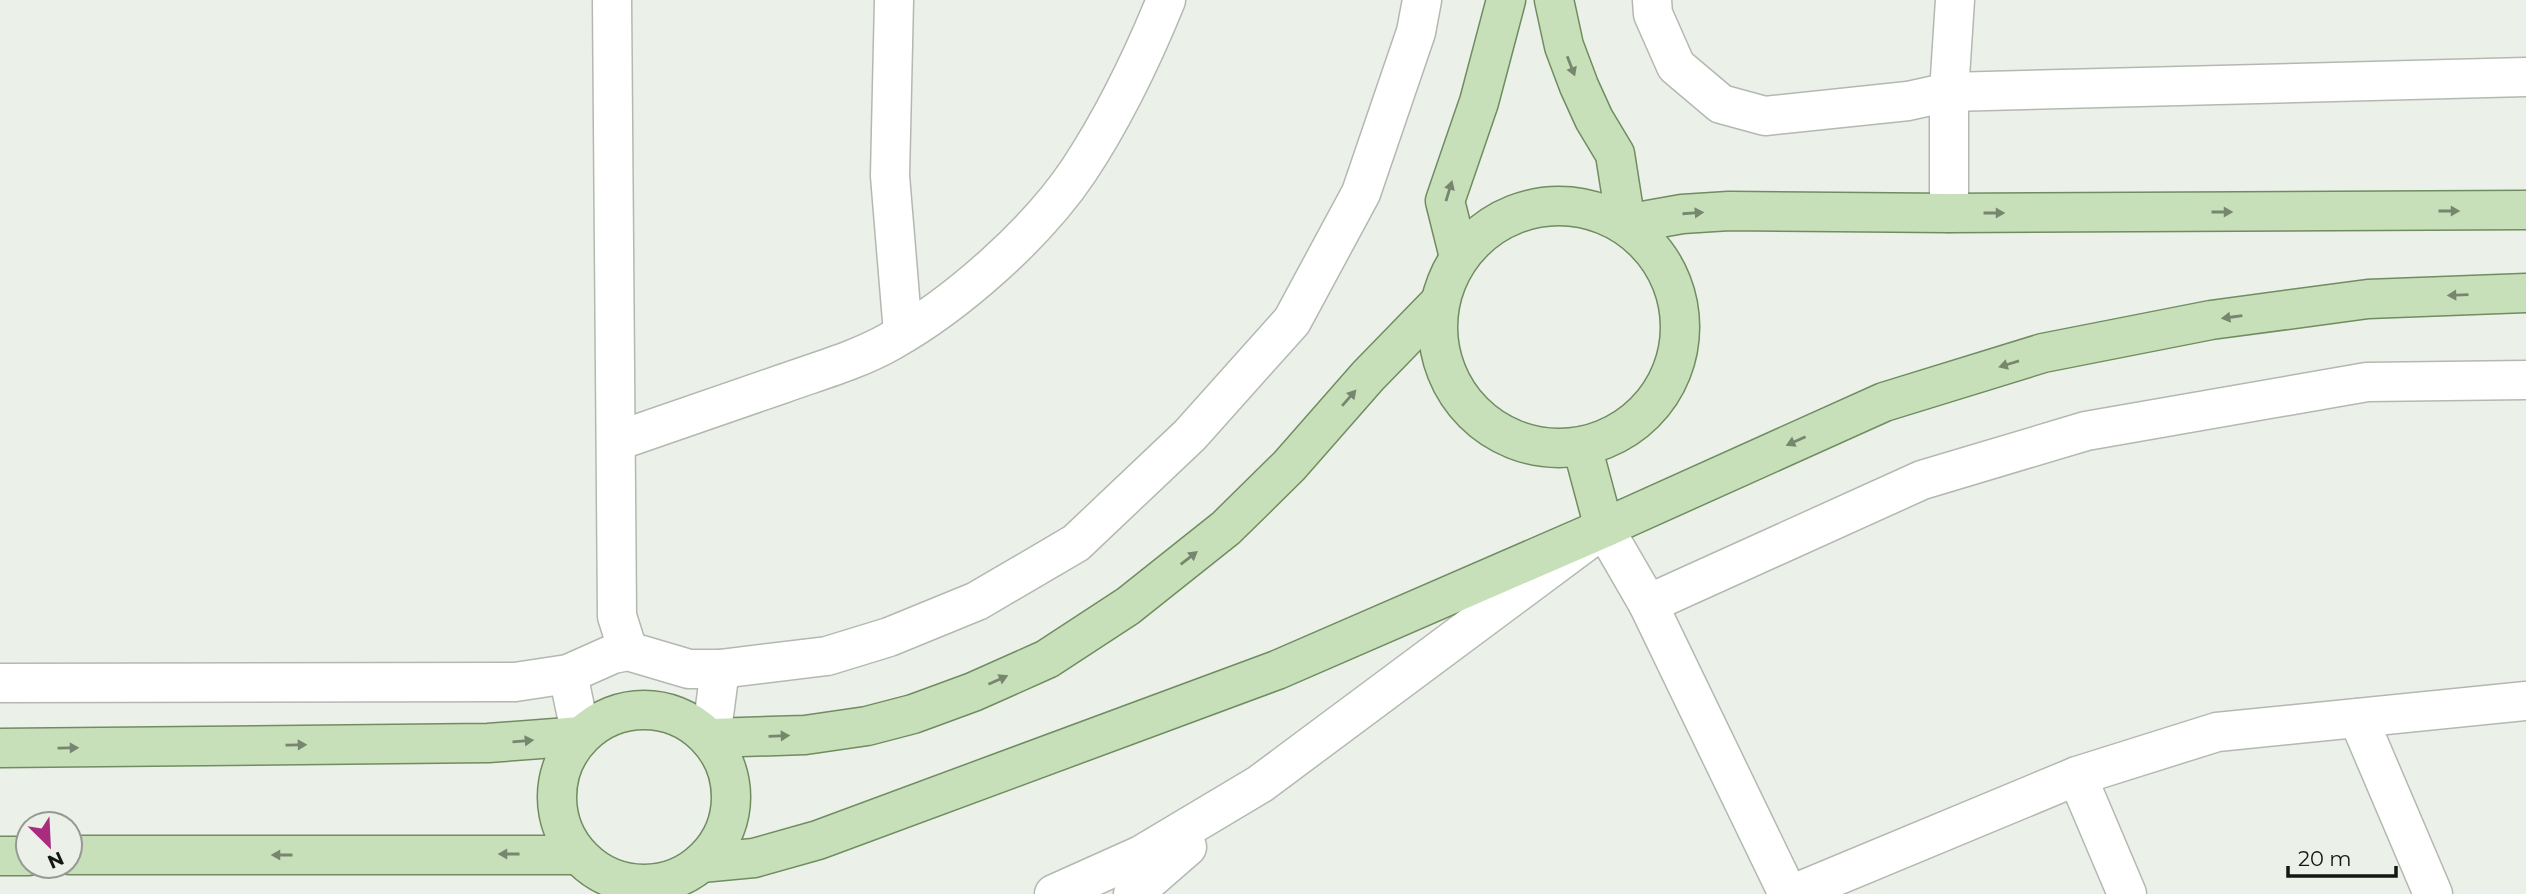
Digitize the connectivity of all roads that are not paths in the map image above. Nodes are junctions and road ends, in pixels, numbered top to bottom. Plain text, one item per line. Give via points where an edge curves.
1 (612, 0) edge
2 (894, 0) edge
3 (1166, 0) edge
4 (1422, 0) edge
5 (1506, 0) edge
6 (1554, 0) edge
7 (1652, 0) edge
8 (1955, 0) edge
9 (2526, 77) edge
10 (1949, 92) junction
11 (2526, 210) edge
12 (1949, 213) junction
13 (1626, 224) junction
14 (1459, 257) junction
15 (2526, 293) edge
16 (1439, 303) junction
17 (903, 333) junction
18 (2526, 380) edge
19 (617, 442) junction
20 (1582, 446) junction
21 (1604, 528) junction
22 (1648, 604) junction
23 (628, 651) junction
24 (720, 669) junction
25 (568, 674) junction
26 (0, 683) edge
27 (2526, 701) edge
28 (2358, 718) junction
29 (581, 736) junction
30 (711, 738) junction
31 (0, 748) edge
32 (2077, 776) junction
33 (1260, 784) junction
34 (84, 855) edge
35 (577, 855) junction
36 (701, 863) junction
37 (649, 889) edge
38 (1054, 894) edge
39 (1133, 894) edge
40 (1788, 894) edge
41 (1793, 894) edge
42 (2127, 894) edge
43 (2433, 894) edge

1 - 19 street
2 - 17 street via 890,176
3 - 17 street via 1111,117 1077,172 1042,216 986,272
4 - 24 street via 1416,32 1361,193 1299,310 1190,435 1076,543 977,601 889,637 827,656
14 -> 5 main road via 1445,201 1479,102
6 -> 13 main road via 1563,46 1594,119 1615,154
7 - 10 street via 1653,14 1676,66 1721,104 1765,116 1908,101
8 - 10 street
9 - 10 street
10 - 12 street
12 -> 11 main road
13 -> 12 main road via 1729,211
13 - 14 main road via 1592,210 1555,205 1518,212 1485,230
13 - 20 main road via 1656,253 1676,289 1679,343 1673,371 1653,406 1621,433
14 - 16 main road
15 -> 21 main road via 2368,299 2211,320 2043,353 1884,402
16 - 20 main road via 1437,337 1445,370 1461,400 1485,424 1514,441 1547,449
30 -> 16 main road via 804,736 867,726 973,692 1047,659 1128,606 1226,528
17 - 19 street via 828,368
18 - 22 street via 2367,382 2087,431 1922,480
19 - 23 street via 617,616
20 - 21 main road
21 - 22 street
21 - 33 street
21 - 36 main road via 1251,680 809,843 764,856
22 - 40 street
23 - 24 street via 689,669
23 - 25 street
24 - 30 street
25 - 26 street via 515,682
25 - 29 street
27 - 28 street
28 - 32 street via 2217,732
28 - 43 street
29 - 30 main road via 605,718 634,709 662,711 688,720
31 -> 29 main road via 488,743
29 - 35 main road via 563,761 556,790 558,820
30 - 36 main road via 724,761 731,788 729,816 719,842
32 - 41 street
32 - 42 street
33 - 38 street via 1141,855
33 - 39 street
35 -> 34 main road
35 - 37 main road via 597,872
36 - 37 main road

